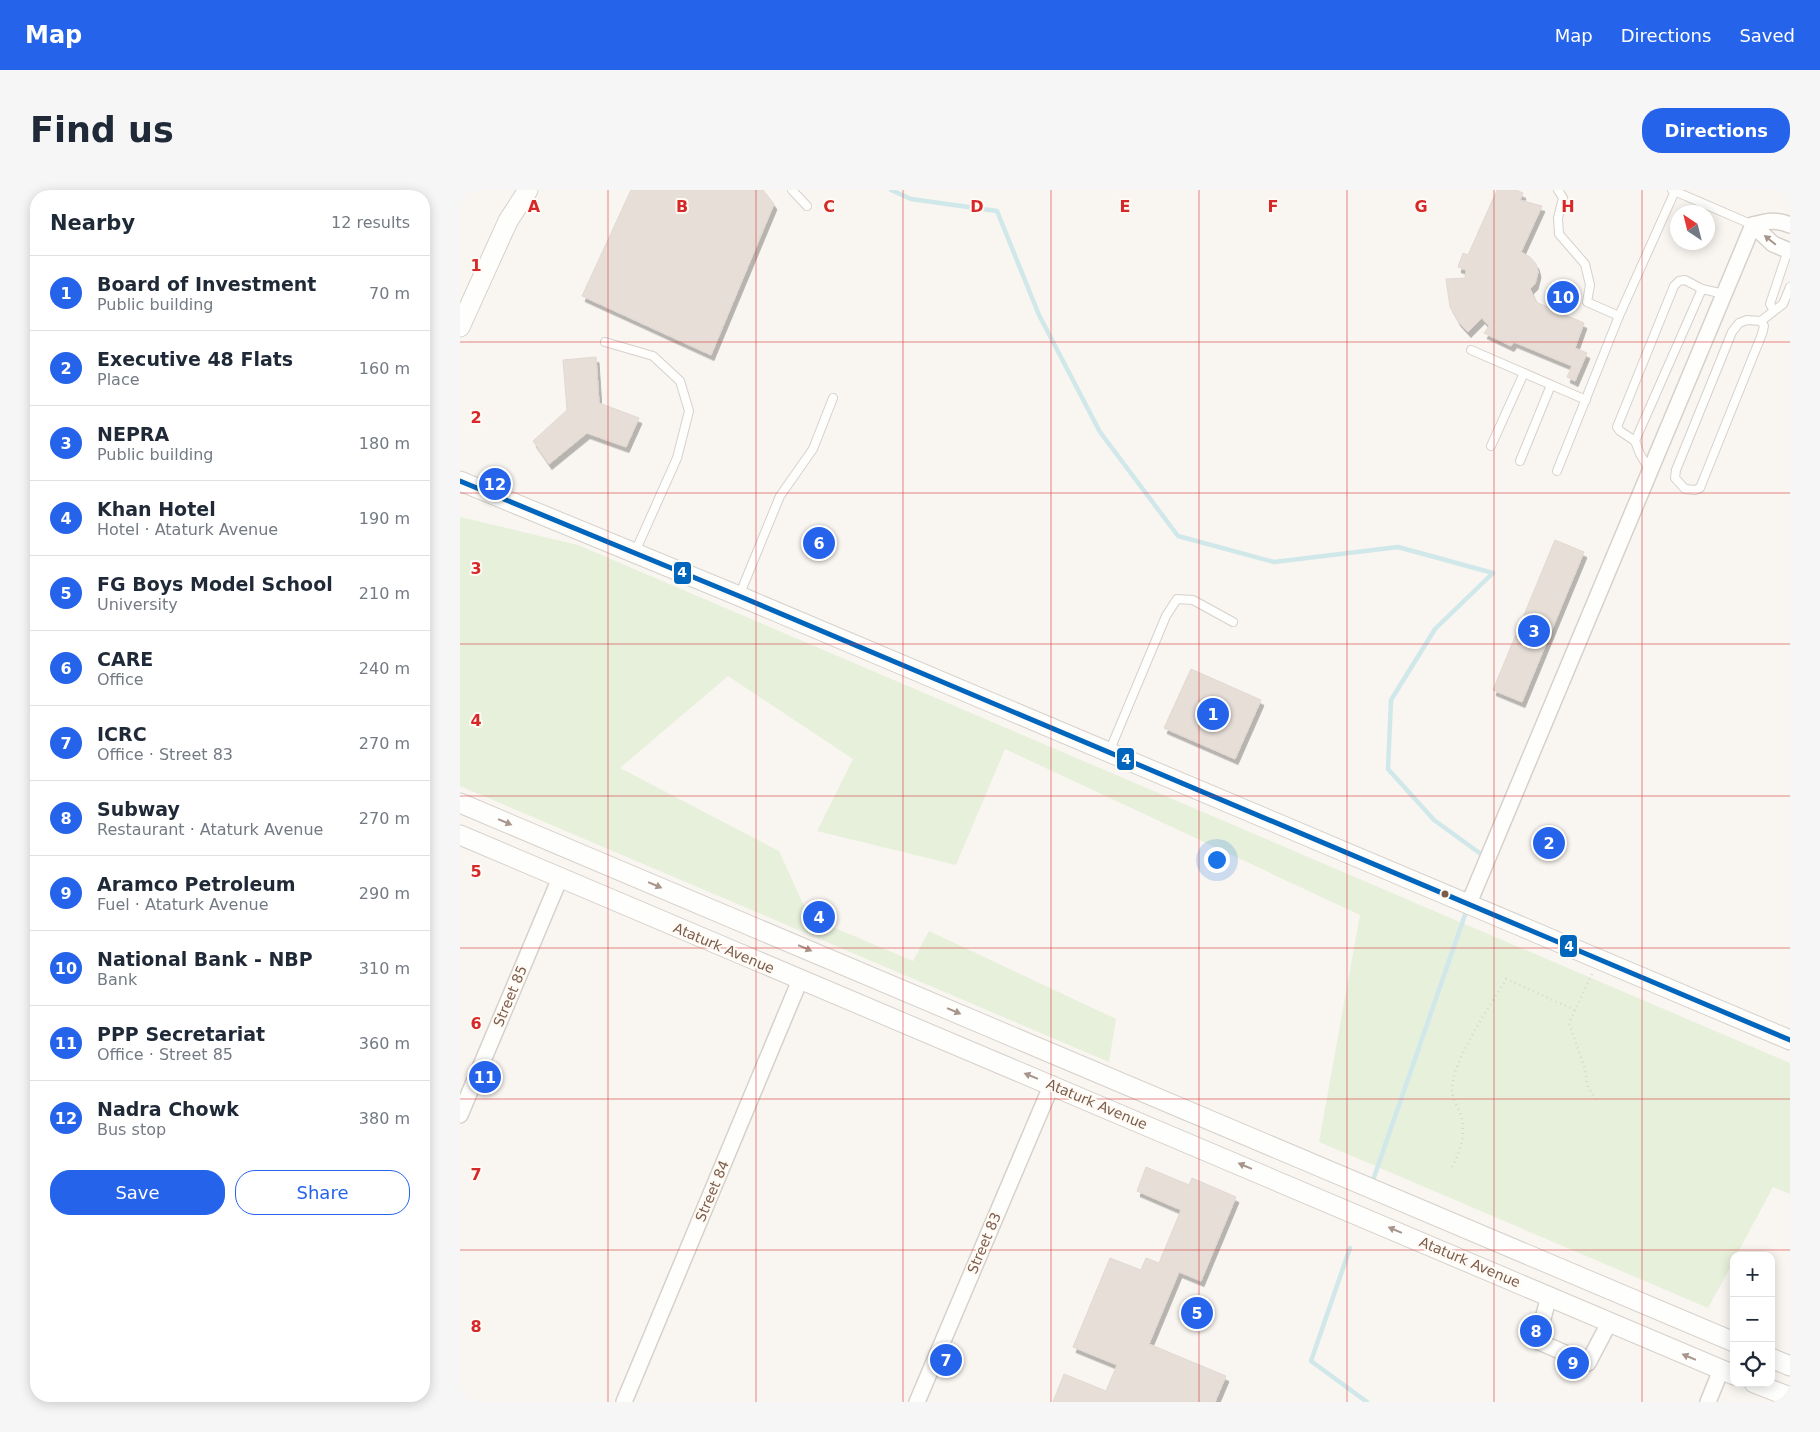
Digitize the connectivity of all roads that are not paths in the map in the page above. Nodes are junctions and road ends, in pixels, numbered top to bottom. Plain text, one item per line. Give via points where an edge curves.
1 (528, 190) edge
2 (792, 190) edge
3 (1558, 190) edge
4 (1673, 191) edge
5 (807, 206) dead end
6 (1753, 225) junction
7 (1790, 225) edge
8 (1789, 250) edge
9 (1790, 286) edge
10 (1702, 289) junction
11 (1724, 294) junction
12 (1774, 311) junction
13 (1619, 316) junction
14 (1761, 321) junction
15 (460, 327) edge
16 (605, 342) dead end
17 (1471, 350) dead end
18 (1524, 373) junction
19 (1551, 385) junction
20 (833, 398) dead end
21 (1586, 400) junction
22 (1635, 441) junction
23 (1491, 446) dead end
24 (1520, 461) dead end
25 (1557, 471) dead end
26 (1650, 471) junction
27 (460, 481) edge
28 (634, 554) junction
29 (739, 596) junction
30 (1233, 622) dead end
31 (1109, 752) junction
32 (460, 803) edge
33 (460, 834) edge
34 (560, 878) junction
35 (1469, 903) junction
36 (800, 980) junction
37 (1790, 1040) edge
38 (1120, 1082) junction
39 (1052, 1084) junction
40 (1111, 1109) junction
41 (460, 1115) edge
42 (1549, 1296) junction
43 (1610, 1323) junction
44 (1730, 1340) edge
45 (1775, 1360) edge
46 (1790, 1366) edge
47 (1727, 1373) edge
48 (1764, 1387) edge
49 (1790, 1397) edge
50 (624, 1402) edge
51 (917, 1402) edge
52 (1708, 1402) edge

1 - 15 street via 508,221
2 - 5 lane
3 - 13 lane via 1563,198 1558,218 1559,234 1585,264 1590,285 1587,302
4 - 6 lane
4 - 13 lane
6 - 7 street via 1769,220
8 -> 6 street via 1773,244
6 - 11 street
8 - 12 lane via 1770,304
9 - 12 lane via 1783,304
10 - 11 lane
10 - 22 lane
10 - 22 lane via 1685,280 1674,286 1617,427
11 - 26 street
12 - 14 lane
13 - 21 lane
14 - 14 lane via 1764,326 1762,334 1700,488 1685,489 1674,478 1676,470 1732,332 1739,323
16 - 28 lane via 653,356 680,381 689,411 677,458
17 - 18 lane
18 - 19 lane
18 - 23 lane
19 - 21 lane
19 - 24 lane
20 - 29 lane via 804,466 780,496
21 - 25 lane
22 - 26 lane
26 - 35 street
27 - 28 street
28 - 29 street
29 - 31 street
30 - 31 lane via 1193,600 1177,600 1166,616
31 - 35 street
32 -> 38 street
33 - 34 street, Ataturk Avenue
34 - 36 street, Ataturk Avenue
34 - 41 street, Street 85
35 - 37 street
39 -> 36 street, Ataturk Avenue
36 - 50 street, Street 84
38 - 40 street
38 - 44 street
39 - 40 street, Ataturk Avenue
39 - 51 street, Street 83
42 -> 40 street, Ataturk Avenue
42 - 43 street, Ataturk Avenue
42 - 43 street via 1537,1341 1588,1363
47 -> 43 street, Ataturk Avenue
45 - 46 street
47 - 52 street
48 - 49 street

